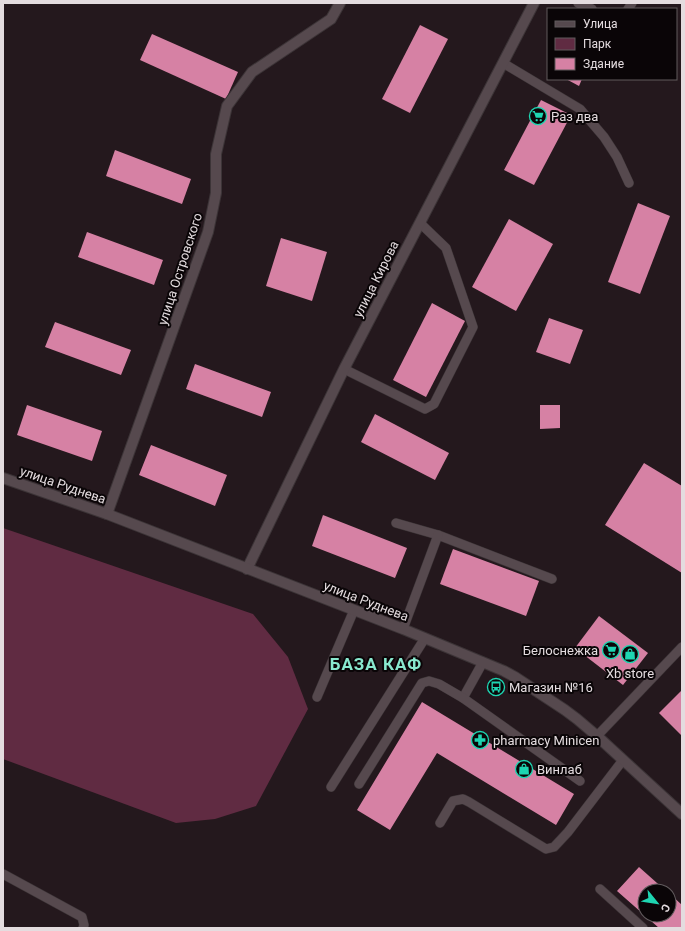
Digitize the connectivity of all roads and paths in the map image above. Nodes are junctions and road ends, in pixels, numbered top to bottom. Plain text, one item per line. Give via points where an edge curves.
1 (340, 3) edge
2 (534, 3) edge
3 (578, 3) edge
4 (590, 8) edge
5 (502, 63) junction
6 (629, 183) dead end
7 (420, 223) junction
8 (344, 370) junction
9 (3, 478) edge
10 (107, 514) junction
11 (396, 523) dead end
12 (438, 535) junction
13 (246, 569) junction
14 (552, 578) dead end
15 (354, 610) junction
16 (403, 629) junction
17 (425, 638) junction
18 (682, 647) edge
19 (483, 662) junction
20 (317, 696) dead end
21 (463, 698) junction
22 (597, 736) junction
23 (624, 760) junction
24 (580, 781) dead end
25 (358, 784) dead end
26 (331, 787) dead end
27 (682, 814) edge
28 (440, 823) dead end
29 (3, 874) edge
30 (600, 889) dead end
31 (83, 928) edge
32 (643, 928) edge

1 - 10 street, улица Островского via 331,19 252,72 227,106 216,154 216,193 208,232
2 - 5 street, улица Кирова
3 - 4 lane
5 - 6 lane via 580,109 604,137
5 - 7 street, улица Кирова
7 - 8 street, улица Кирова
7 - 8 lane via 446,248 473,327 434,404 425,409
8 - 13 street, улица Кирова
9 - 10 street, улица Руднева
10 - 13 street, улица Руднева
11 - 12 lane
12 - 14 lane
12 - 16 lane
13 - 15 street, улица Руднева
15 - 16 street, улица Руднева
15 - 20 lane
16 - 17 street, улица Руднева
17 - 19 street, улица Руднева
17 - 26 lane
18 - 22 lane
19 - 21 lane
19 - 22 street, улица Руднева via 515,677 565,710
21 - 24 lane
21 - 25 lane via 439,684 429,681 422,683
22 - 23 street, улица Руднева
23 - 27 street, улица Руднева
23 - 28 lane via 554,847 546,849 463,799 453,801
29 - 31 lane via 82,917
30 - 32 lane

